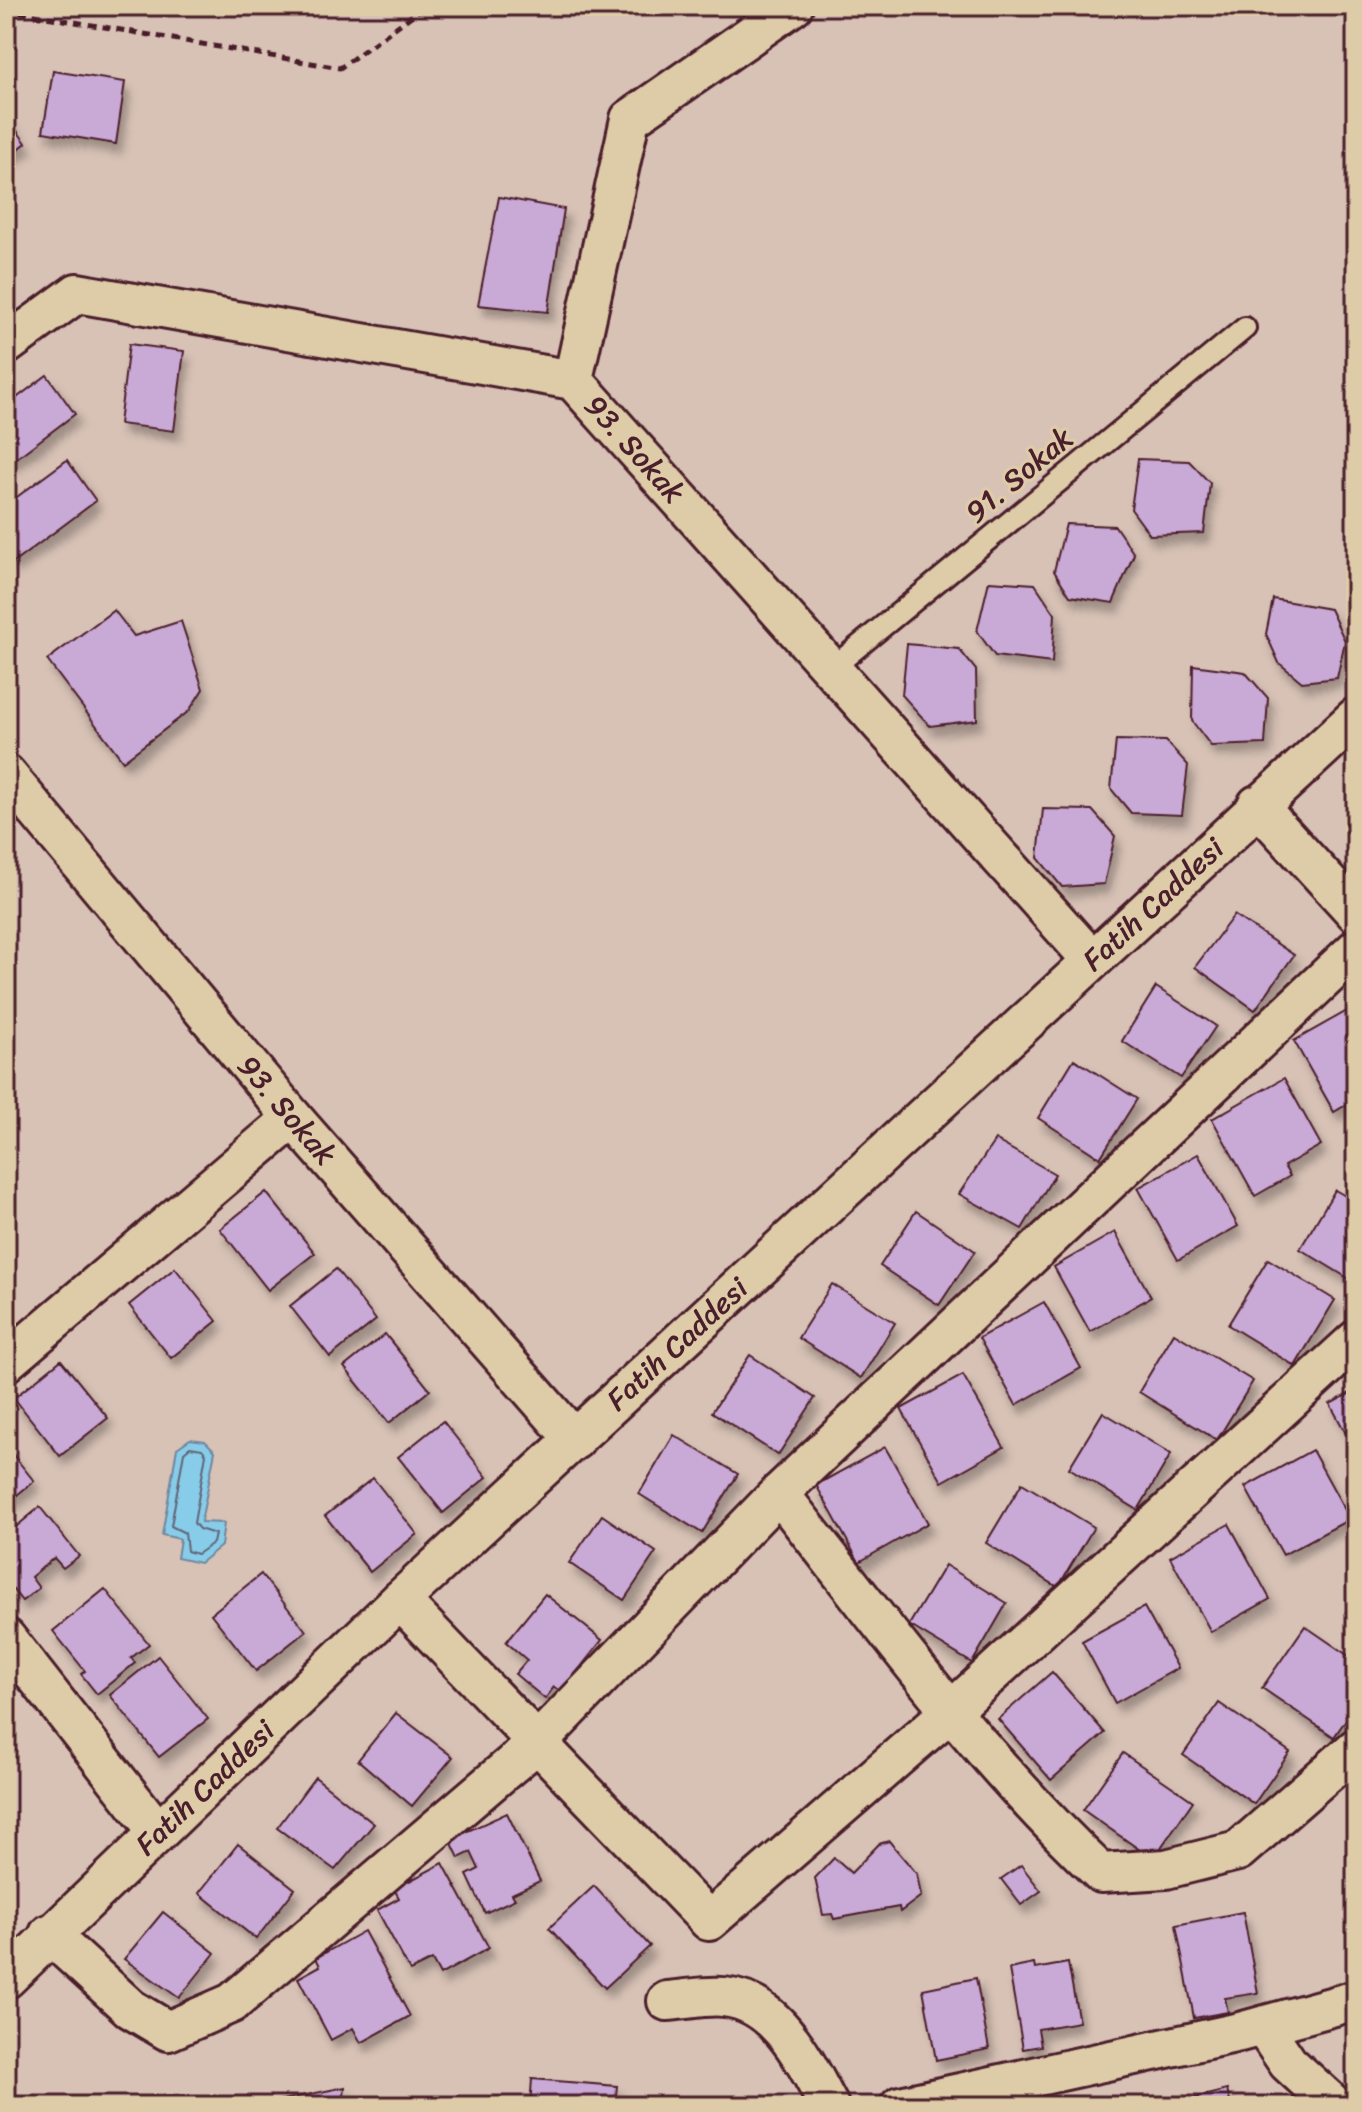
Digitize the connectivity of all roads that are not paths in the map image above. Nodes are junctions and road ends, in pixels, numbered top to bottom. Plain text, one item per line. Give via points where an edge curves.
1 (793, 6) edge
2 (1245, 328) dead end
3 (6, 345) edge
4 (573, 380) junction
5 (831, 669) junction
6 (1356, 717) edge
7 (6, 774) edge
8 (1257, 805) junction
9 (1356, 913) edge
10 (1356, 949) edge
11 (1091, 959) junction
12 (293, 1118) junction
13 (1356, 1340) edge
14 (6, 1362) edge
15 (575, 1440) junction
16 (779, 1493) junction
17 (400, 1600) junction
18 (6, 1638) edge
19 (951, 1711) junction
20 (537, 1743) junction
21 (1356, 1748) edge
22 (158, 1832) junction
23 (49, 1934) junction
24 (6, 1979) edge
25 (1356, 2000) edge
26 (667, 2001) dead end
27 (1263, 2026) junction
28 (829, 2106) edge
29 (900, 2106) edge
30 (1335, 2106) edge

1 - 4 street via 630,119
2 - 5 lane, 91. Sokak
3 - 4 street, 93. Sokak via 77,293
4 - 5 street, 93. Sokak
5 - 11 street, 93. Sokak
6 - 8 street, Fatih Caddesi
7 - 12 street, 93. Sokak
8 - 9 street
8 - 11 street, Fatih Caddesi
10 - 16 street
11 - 15 street, Fatih Caddesi
12 - 14 street
12 - 15 street, 93. Sokak
13 - 19 street
15 - 17 street, Fatih Caddesi
16 - 19 street
16 - 20 street
17 - 20 street
17 - 22 street, Fatih Caddesi
18 - 22 street
19 - 20 street via 709,1921
19 - 21 street via 1101,1873 1166,1869 1238,1851
20 - 23 street via 232,2003 168,2031 131,2009
22 - 23 street, Fatih Caddesi
23 - 24 street, Fatih Caddesi
25 - 27 street
26 - 28 street via 725,1997 755,2007 780,2026
27 - 29 street
27 - 30 street via 1288,2063

